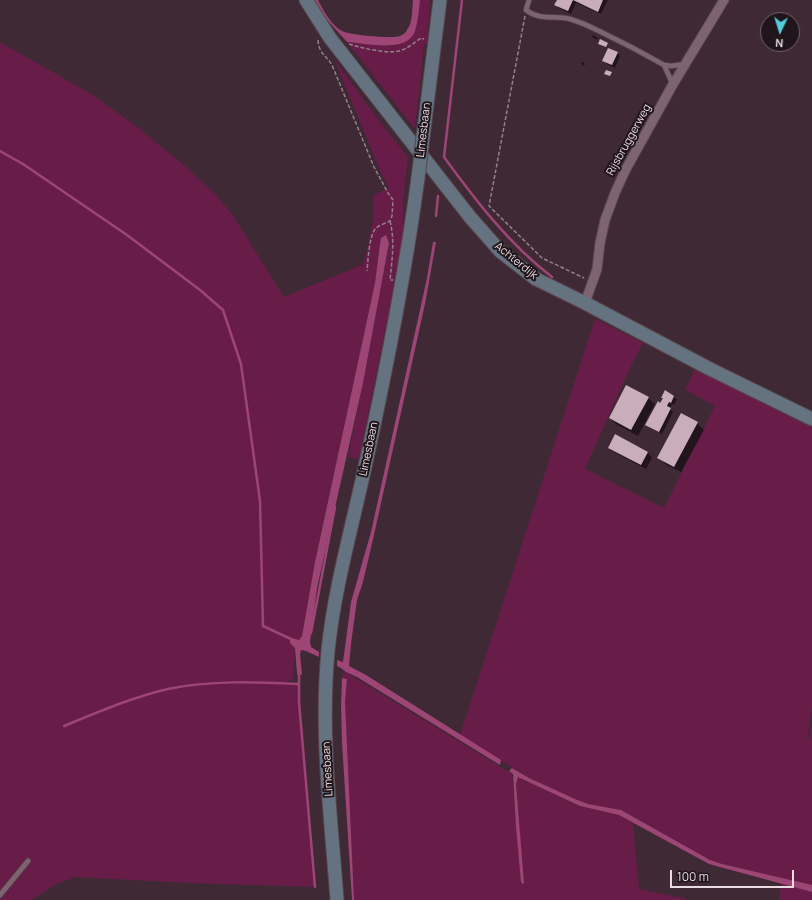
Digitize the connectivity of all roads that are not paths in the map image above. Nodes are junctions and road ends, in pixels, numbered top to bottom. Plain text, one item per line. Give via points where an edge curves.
1 (306, 0) edge
2 (440, 0) edge
3 (529, 0) edge
4 (724, 0) edge
5 (686, 64) junction
6 (664, 65) junction
7 (672, 86) junction
8 (585, 303) junction
9 (812, 419) edge
10 (28, 861) dead end
11 (0, 895) edge
12 (337, 900) edge

1 - 8 main road, Achterdijk via 330,38 470,217 500,251 536,279
2 - 12 main road, Limesbaan, bridge via 424,137 403,281 386,372 334,608 326,672 328,776
3 - 6 lane via 526,10 533,15 570,19 587,25
4 - 5 street, Rijsbruggerweg
5 - 6 lane
5 - 7 street, Rijsbruggerweg
6 - 7 lane
7 - 8 street, Rijsbruggerweg via 615,192 605,220 597,270
8 - 9 main road, Achterdijk
10 - 11 lane

